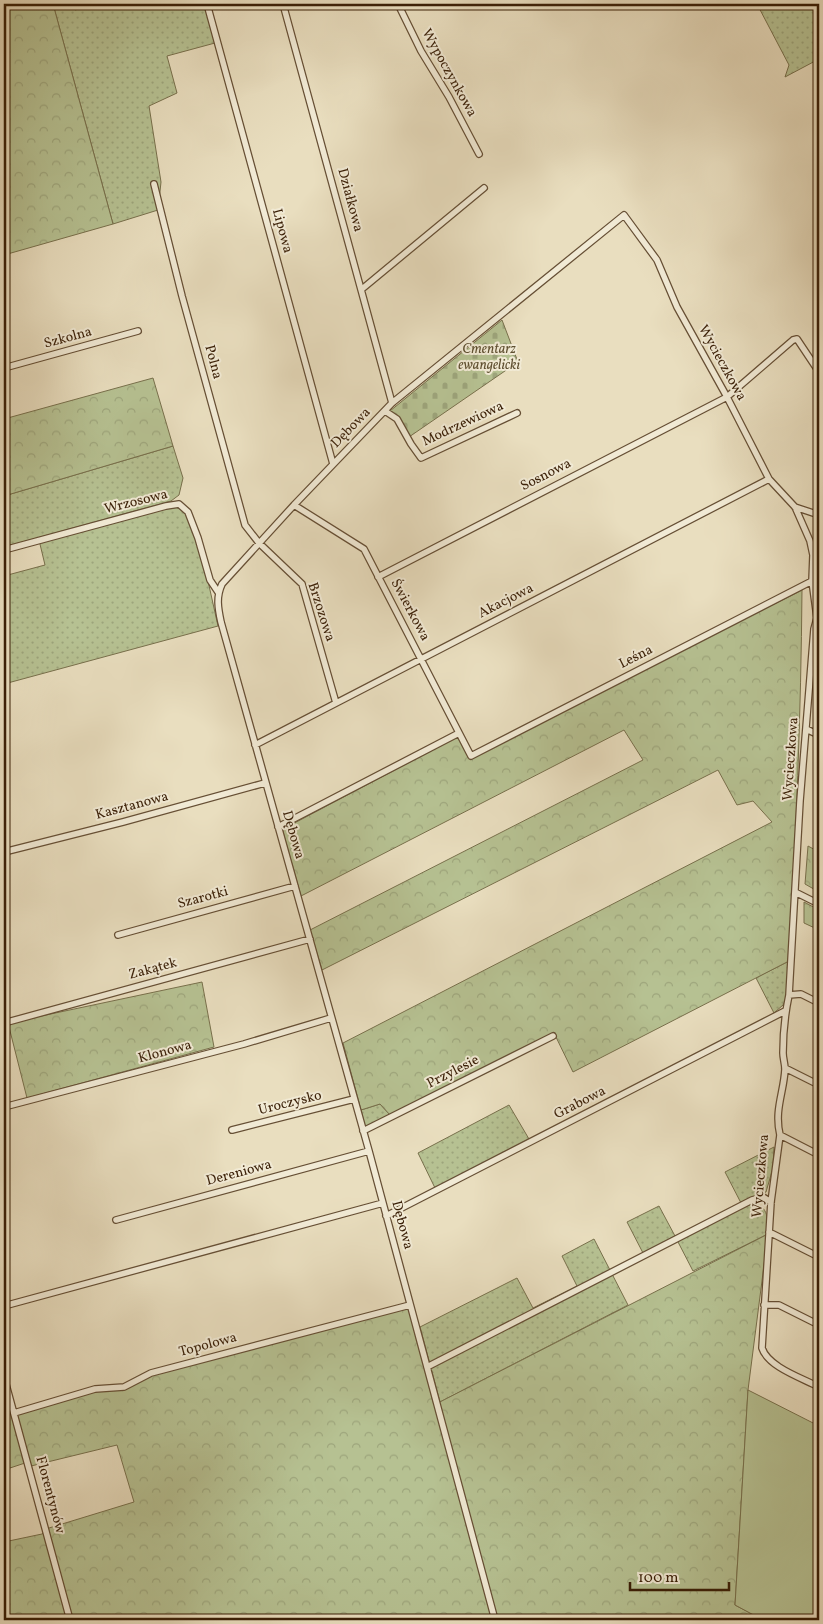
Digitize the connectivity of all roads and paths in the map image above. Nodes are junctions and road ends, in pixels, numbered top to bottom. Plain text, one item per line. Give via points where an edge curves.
1 (207, 4) edge
2 (283, 4) edge
3 (398, 4) edge
4 (479, 154) dead end
5 (154, 184) dead end
6 (484, 188) dead end
7 (624, 215) joint
8 (362, 289) junction
9 (138, 331) dead end
10 (4, 368) edge
11 (819, 372) edge
12 (727, 397) junction
13 (392, 403) junction
14 (385, 411) junction
15 (516, 412) dead end
16 (333, 464) junction
17 (769, 478) junction
18 (294, 505) junction
19 (795, 507) junction
20 (819, 515) edge
21 (259, 543) junction
22 (4, 550) edge
23 (378, 577) junction
24 (812, 581) junction
25 (218, 592) junction
26 (818, 619) edge
27 (421, 659) junction
28 (336, 703) junction
29 (806, 729) junction
30 (459, 733) junction
31 (819, 735) edge
32 (255, 745) junction
33 (471, 756) joint
34 (265, 783) junction
35 (278, 827) junction
36 (4, 852) edge
37 (295, 886) junction
38 (795, 892) junction
39 (819, 904) edge
40 (118, 934) dead end
41 (310, 939) junction
42 (790, 995) junction
43 (819, 1003) edge
44 (785, 1011) junction
45 (331, 1018) junction
46 (4, 1023) edge
47 (554, 1036) dead end
48 (785, 1068) junction
49 (819, 1085) edge
50 (354, 1099) junction
51 (4, 1107) edge
52 (232, 1130) dead end
53 (363, 1131) junction
54 (780, 1135) junction
55 (369, 1151) junction
56 (819, 1154) edge
57 (771, 1202) junction
58 (383, 1203) junction
59 (386, 1216) junction
60 (116, 1220) dead end
61 (769, 1232) junction
62 (819, 1258) edge
63 (410, 1305) junction
64 (764, 1305) junction
65 (4, 1306) edge
66 (819, 1325) edge
67 (427, 1368) junction
68 (4, 1377) edge
69 (819, 1387) edge
70 (14, 1413) junction
71 (70, 1620) edge
72 (495, 1620) edge

1 - 16 street, Lipowa
2 - 8 street, Działkowa
3 - 4 street, Wypoczynkowa
5 - 21 street, Polna via 245,525
6 - 8 street
7 - 12 street, Wycieczkowa via 657,260 677,307
7 - 13 street, Dębowa
8 - 13 street, Działkowa
9 - 10 street, Szkolna
11 - 12 street, Sosnowa via 797,339 793,340
12 - 17 street, Wycieczkowa
12 - 23 street, Sosnowa
13 - 14 street, Dębowa
14 - 15 street, Modrzewiowa via 397,419 421,458
14 - 16 street, Dębowa
16 - 18 street, Dębowa
17 - 19 street, Wycieczkowa
17 - 27 street, Akacjowa
18 - 21 street, Dębowa
18 - 23 street, Świerkowa via 364,549
19 - 20 street
19 - 24 street, Wycieczkowa via 810,540
21 - 25 street, Dębowa
21 - 28 street, Brzozowa via 302,584
22 - 25 street, Wrzosowa via 179,504 188,512 210,580
23 - 27 street, Świerkowa
24 - 26 street, Wycieczkowa
24 - 33 street, Leśna
25 - 32 street, Dębowa via 221,622
26 - 29 street, Wycieczkowa via 814,629
27 - 28 street, Akacjowa
27 - 30 street, Świerkowa
28 - 32 street, Akacjowa
29 - 31 street
29 - 38 street, Wycieczkowa
30 - 33 street, Świerkowa
30 - 35 street
32 - 34 street, Dębowa
34 - 35 street, Dębowa
34 - 36 street, Kasztanowa
35 - 37 street, Dębowa
37 - 40 street, Szarotki
37 - 41 street, Dębowa
38 - 39 street
38 - 42 street, Wycieczkowa
41 - 45 street, Dębowa
41 - 46 street, Zakątek
42 - 43 street via 801,994
42 - 44 street, Wycieczkowa
44 - 48 street, Wycieczkowa via 782,1056
44 - 59 street, Grabowa
45 - 50 street, Dębowa
45 - 51 street, Klonowa
47 - 53 street, Przylesie
48 - 49 street
48 - 54 street, Wycieczkowa via 778,1102
50 - 52 street, Uroczysko
50 - 53 street, Dębowa
53 - 55 street, Dębowa
54 - 56 street
54 - 57 street, Wycieczkowa
55 - 58 street, Dębowa
55 - 60 street, Dereniowa
57 - 61 street, Wycieczkowa
57 - 67 street via 762,1197 752,1200
58 - 59 street, Dębowa
58 - 65 street
59 - 63 street, Dębowa
61 - 62 street
61 - 64 street, Wycieczkowa
63 - 67 street, Dębowa
63 - 70 street, Topolowa via 151,1373 124,1387 95,1389
64 - 66 street via 779,1306
64 - 69 street, Wycieczkowa via 764,1355 775,1365
67 - 72 street, Dębowa
68 - 70 street, Florentynów
70 - 71 street, Florentynów

